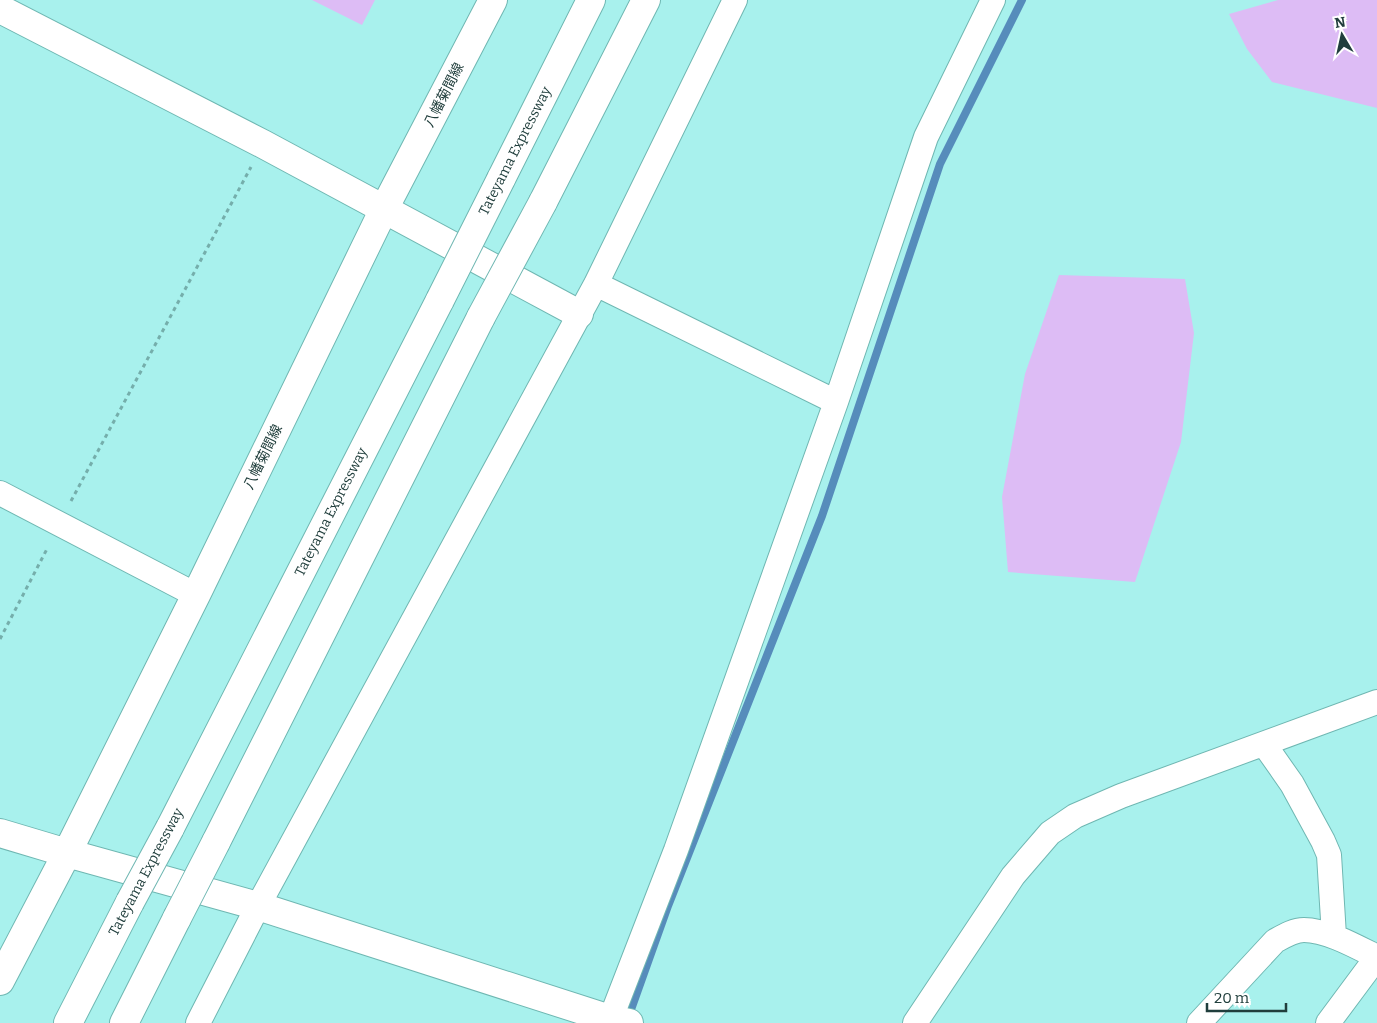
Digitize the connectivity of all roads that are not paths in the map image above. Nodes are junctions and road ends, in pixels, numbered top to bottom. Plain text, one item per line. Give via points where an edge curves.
1 (493, 0) edge
2 (591, 0) edge
3 (646, 0) edge
4 (735, 0) edge
5 (993, 0) edge
6 (0, 9) edge
7 (384, 209) junction
8 (596, 284) junction
9 (579, 314) junction
10 (836, 402) junction
11 (0, 493) edge
12 (196, 595) junction
13 (1377, 702) edge
14 (1264, 744) junction
15 (0, 833) edge
16 (67, 853) junction
17 (258, 906) junction
18 (1334, 936) junction
19 (1377, 957) edge
20 (0, 981) edge
21 (616, 1022) edge
22 (68, 1023) edge
23 (124, 1023) edge
24 (198, 1023) edge
25 (914, 1023) edge
26 (1199, 1023) edge
27 (1328, 1023) edge

1 - 7 main road, 八幡菊間線
2 - 22 main road, Tateyama Expressway, bridge
3 - 23 main road, bridge
4 - 8 street
5 - 10 street via 926,137
6 - 7 main road
7 - 9 main road
7 - 12 main road, 八幡菊間線
8 - 9 street
8 - 10 street
9 - 17 street
10 - 21 street
11 - 12 street
12 - 16 main road, 八幡菊間線
13 - 14 street
14 - 18 street via 1292,784 1329,855
14 - 25 street via 1121,796 1074,816 1050,833 1013,876
15 - 16 main road
16 - 17 main road
16 - 20 main road, 八幡菊間線
17 - 21 main road
17 - 24 street
18 - 19 street
18 - 26 street via 1304,930 1275,941
19 - 27 street

